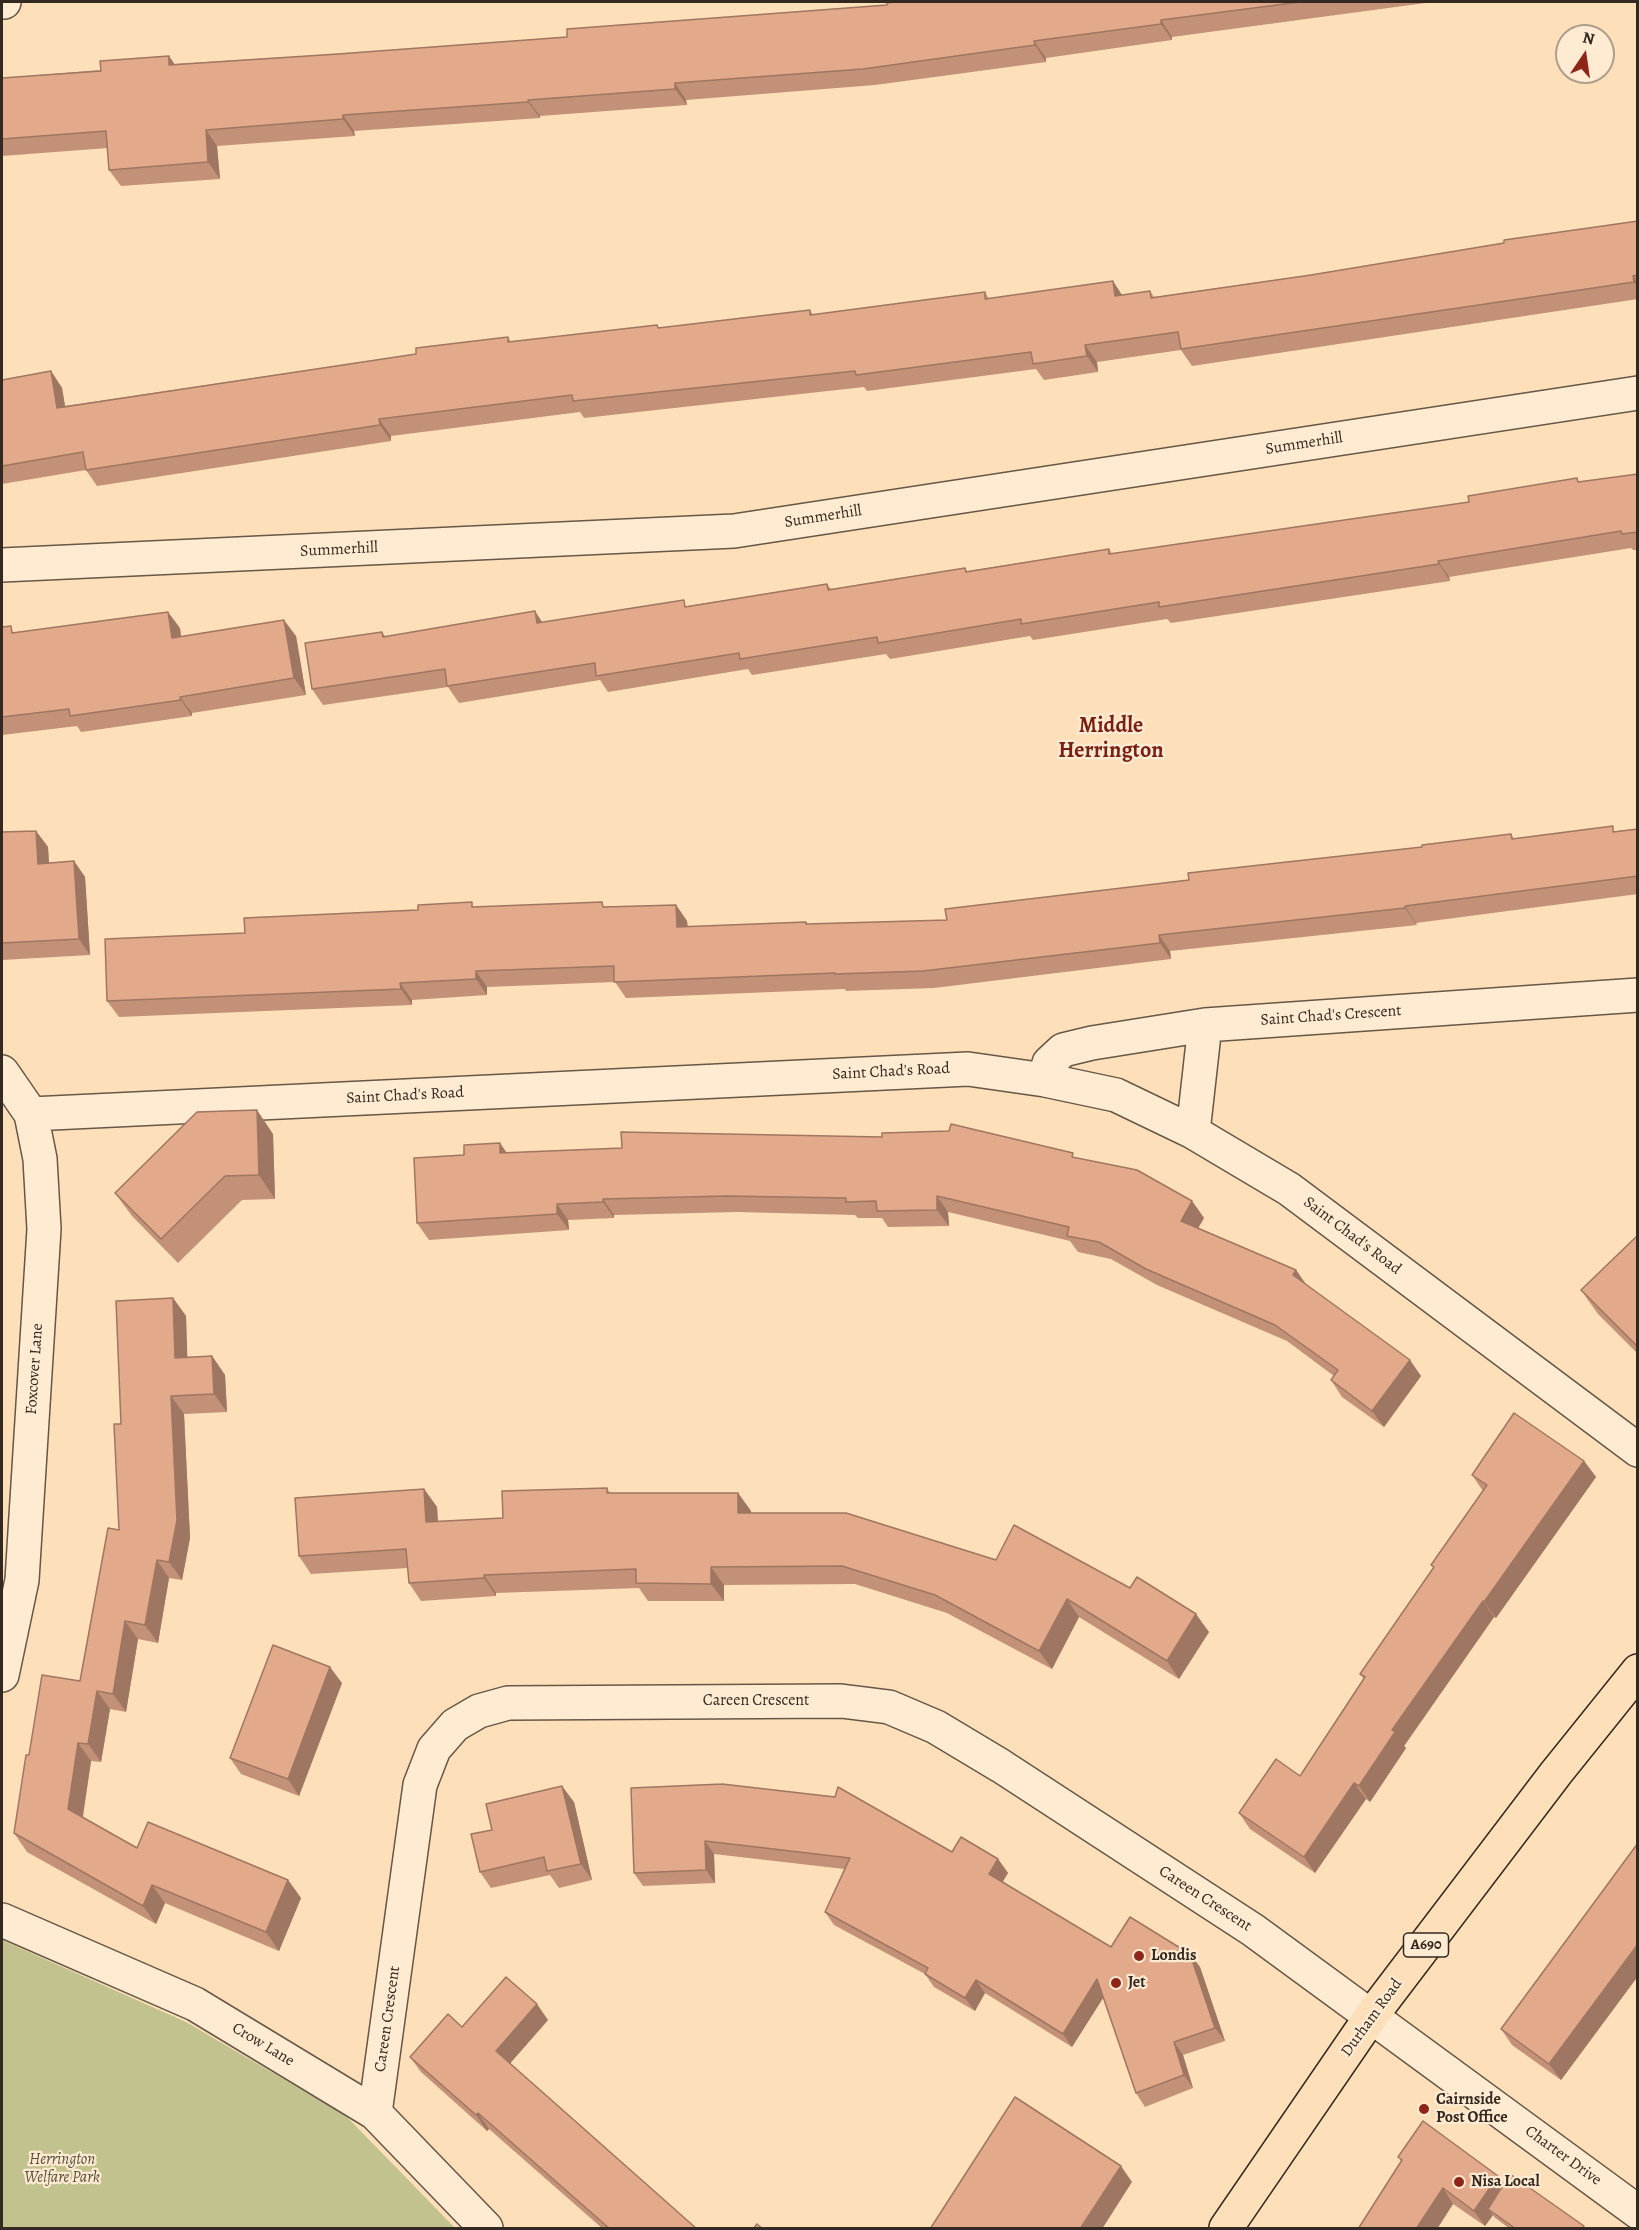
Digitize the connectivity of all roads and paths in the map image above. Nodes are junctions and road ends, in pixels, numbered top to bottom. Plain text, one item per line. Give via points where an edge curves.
1 (1638, 393) edge
2 (2, 565) edge
3 (1638, 995) edge
4 (1205, 1025) junction
5 (2, 1072) edge
6 (1045, 1080) junction
7 (31, 1114) junction
8 (1193, 1132) junction
9 (1638, 1450) edge
10 (1638, 1671) edge
11 (2, 1675) edge
12 (2, 1920) edge
13 (1372, 2015) junction
14 (375, 2113) junction
15 (1638, 2212) edge
16 (486, 2229) edge
17 (1226, 2229) edge

1 - 2 street, Summerhill via 734,531
3 - 4 street, Saint Chad's Crescent
4 - 6 street, Saint Chad's Crescent via 1063,1050 1049,1063
4 - 8 street
5 - 7 street, Foxcover Lane
6 - 7 street, Saint Chad's Road via 968,1069
6 - 8 street, Saint Chad's Road via 1116,1095
7 - 11 street, Foxcover Lane via 40,1159 44,1229 22,1580
8 - 9 street, Saint Chad's Road via 1289,1189
10 - 13 highway, Durham Road / A690
12 - 14 street, Crow Lane via 195,2004
13 - 14 street, Careen Crescent via 1253,1930 1001,1766 936,1727 889,1707 841,1701 508,1703 479,1711 455,1725 434,1749 420,1785
13 - 15 street, Charter Drive
13 - 17 highway, Durham Road / A690
14 - 16 street, Crow Lane

